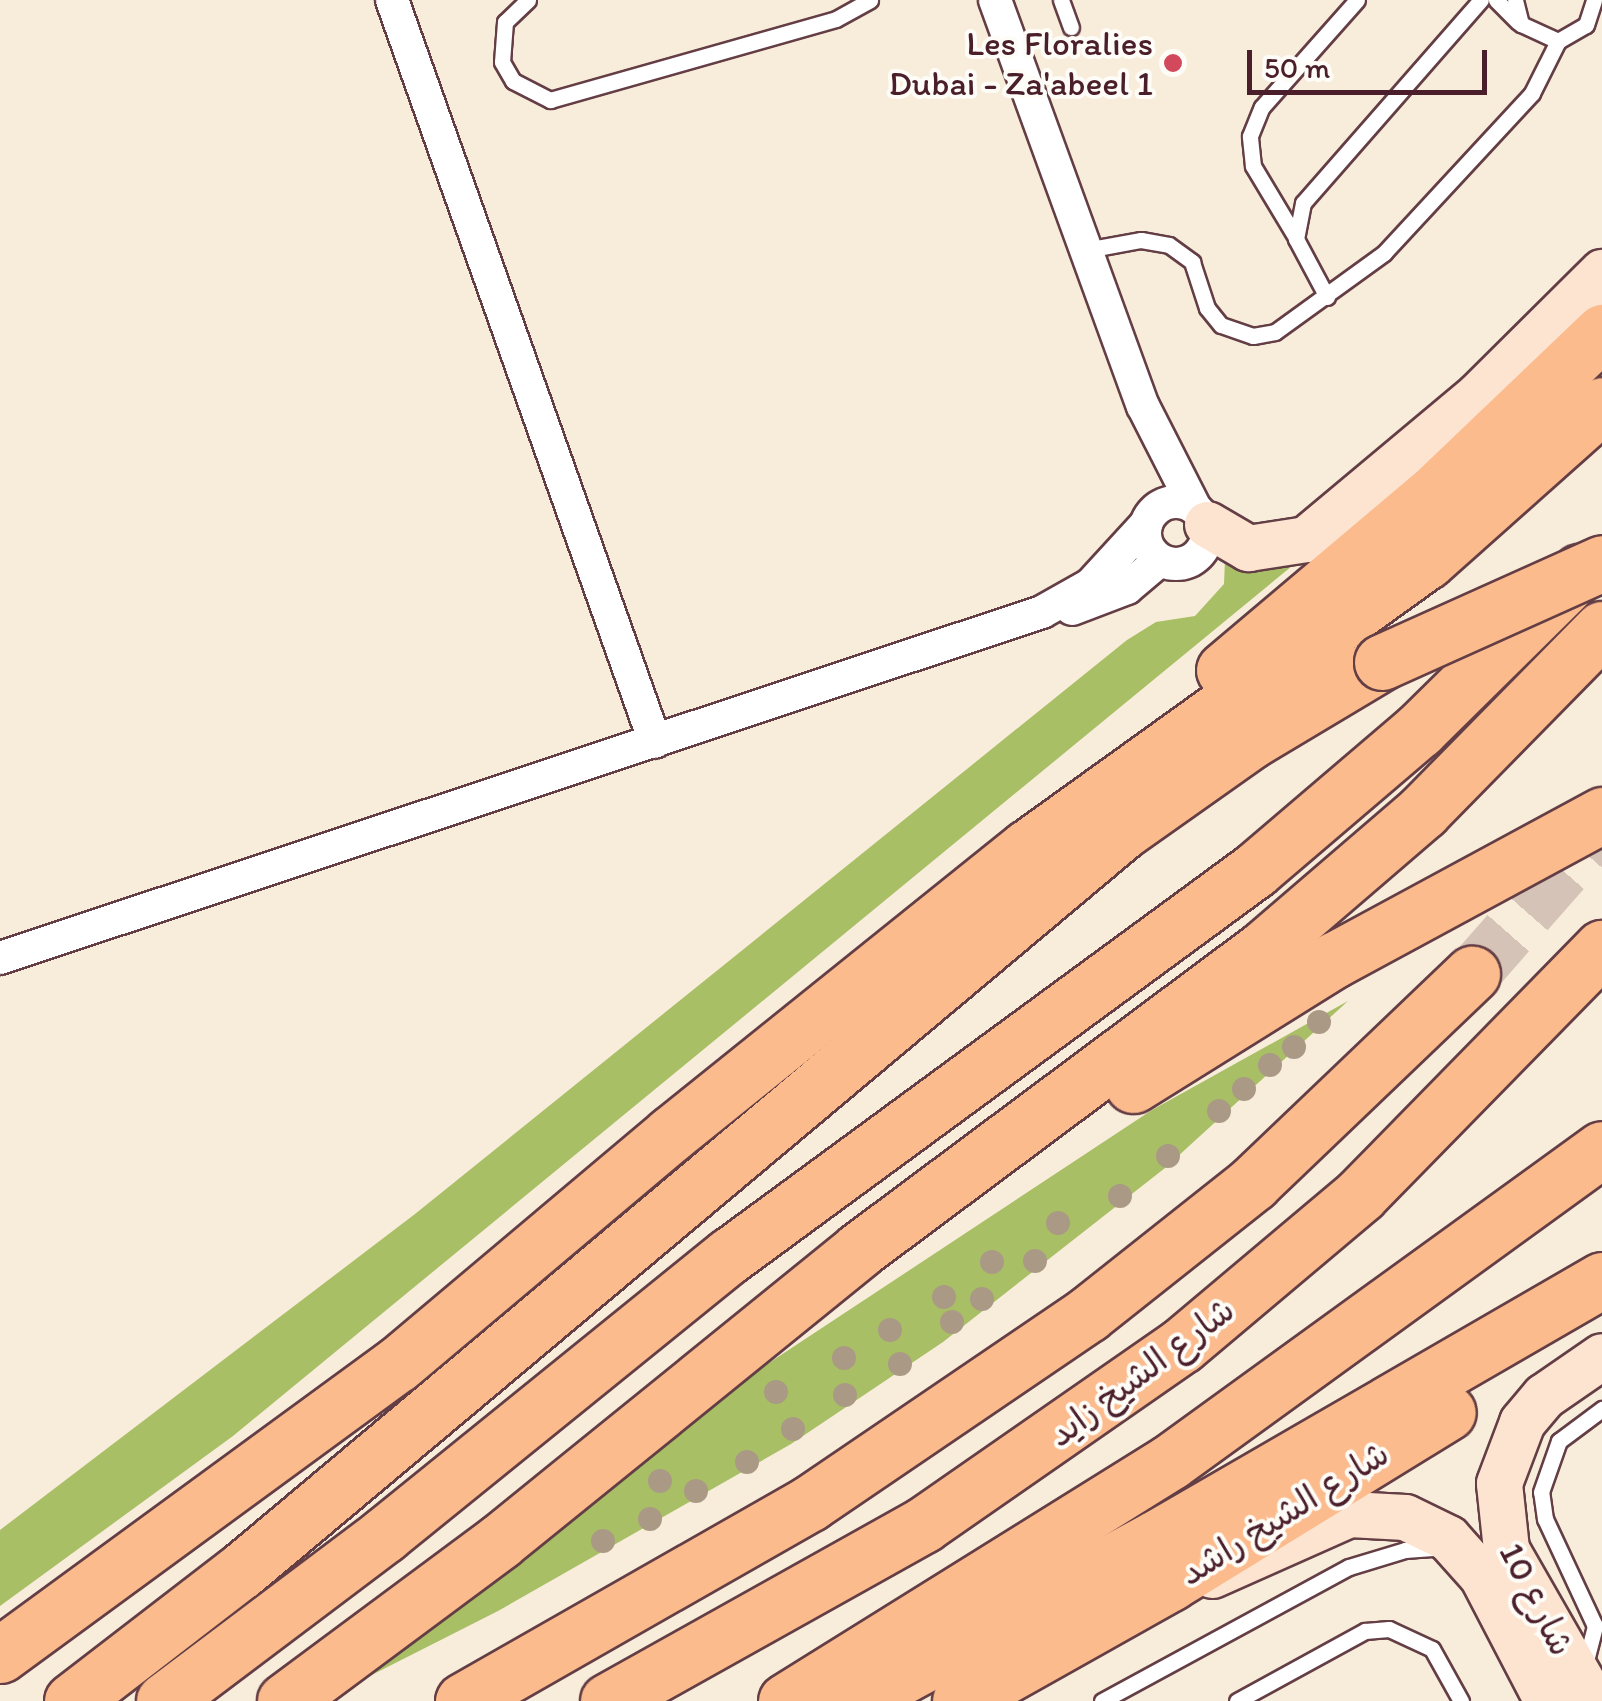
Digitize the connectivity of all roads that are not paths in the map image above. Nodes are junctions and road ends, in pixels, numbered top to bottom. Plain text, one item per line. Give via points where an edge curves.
1 (392, 0) edge
2 (528, 0) edge
3 (870, 0) edge
4 (994, 0) edge
5 (1061, 0) edge
6 (1356, 0) edge
7 (1480, 0) edge
8 (1496, 0) edge
9 (1515, 0) edge
10 (1594, 0) edge
11 (1521, 24) junction
12 (1071, 27) dead end
13 (1558, 41) junction
14 (1296, 239) junction
15 (1082, 251) junction
16 (1602, 272) edge
17 (1327, 297) junction
18 (1602, 332) edge
19 (1602, 405) edge
20 (1143, 406) junction
21 (1200, 515) junction
22 (1149, 518) junction
23 (1602, 545) edge
24 (1160, 560) junction
25 (1602, 563) edge
26 (1042, 612) junction
27 (1602, 612) edge
28 (1602, 629) edge
29 (654, 742) junction
30 (1602, 815) edge
31 (1602, 948) edge
32 (896, 949) junction
33 (0, 958) edge
34 (1472, 974) tunnel mouth
35 (966, 1085) junction
36 (1602, 1149) edge
37 (858, 1250) junction
38 (1602, 1280) edge
39 (1602, 1316) edge
40 (1602, 1356) edge
41 (473, 1371) junction
42 (1602, 1409) edge
43 (1464, 1554) junction
44 (1170, 1583) junction
45 (0, 1655) edge
46 (0, 1690) edge
47 (1573, 1694) edge
48 (72, 1701) edge
49 (164, 1701) edge
50 (285, 1701) edge
51 (463, 1701) edge
52 (608, 1701) edge
53 (786, 1701) edge
54 (856, 1701) edge
55 (960, 1701) edge
56 (1102, 1701) edge
57 (1237, 1701) edge
58 (1462, 1701) edge

1 - 29 street
2 - 3 lane via 505,22 502,62 513,81 550,100 836,19
4 - 15 street
5 - 12 lane
6 - 14 lane via 1262,107 1250,136 1254,166
7 - 14 lane via 1315,186 1303,203
8 - 11 lane
9 - 11 lane
10 - 13 lane via 1586,26
11 - 13 lane
13 - 17 lane via 1532,93 1384,253
14 - 17 lane
15 - 17 lane via 1141,240 1169,244 1192,262 1213,317 1242,335 1275,332
15 - 20 street
16 - 21 main road via 1478,395 1306,539 1248,548
18 - 32 highway via 1439,488 995,857
19 - 32 highway via 1412,573
20 - 21 street
20 - 22 street
21 - 22 street via 1172,501
21 - 24 street via 1206,545 1191,561
22 - 24 street via 1146,544
22 - 26 street via 1090,585
23 - 35 highway via 1490,662 1328,809 1180,929
24 - 26 street via 1107,598
25 - 41 highway, bridge via 1382,662 1250,740 1123,831
26 - 29 street
27 - 35 highway via 1380,809 1268,896
28 - 37 highway via 1497,740 1346,880
29 - 33 street
30 - 37 highway via 1334,960 968,1193
31 - 52 highway, شارع الشيخ زايد via 1374,1182 1182,1346 923,1525
32 - 45 highway via 398,1364
34 - 51 highway via 1331,1113 1088,1314 810,1503
35 - 49 highway via 729,1256 384,1536
36 - 53 highway via 1170,1462
37 - 50 highway via 500,1542
38 - 54 highway via 1156,1538
39 - 44 highway, شارع الشيخ راشد
40 - 47 main road, شارع 10 via 1544,1396 1522,1422 1499,1484 1506,1550
41 - 46 highway
41 - 48 highway via 242,1571
42 - 47 lane via 1559,1441 1541,1492 1545,1519 1595,1626 1589,1664
43 - 44 main road, شارع 10 via 1405,1517 1349,1514 1244,1566
43 - 47 main road, شارع 10
43 - 56 lane via 1405,1550 1349,1567
44 - 55 highway, شارع الشيخ راشد
57 - 58 lane via 1365,1631 1389,1629 1432,1650

